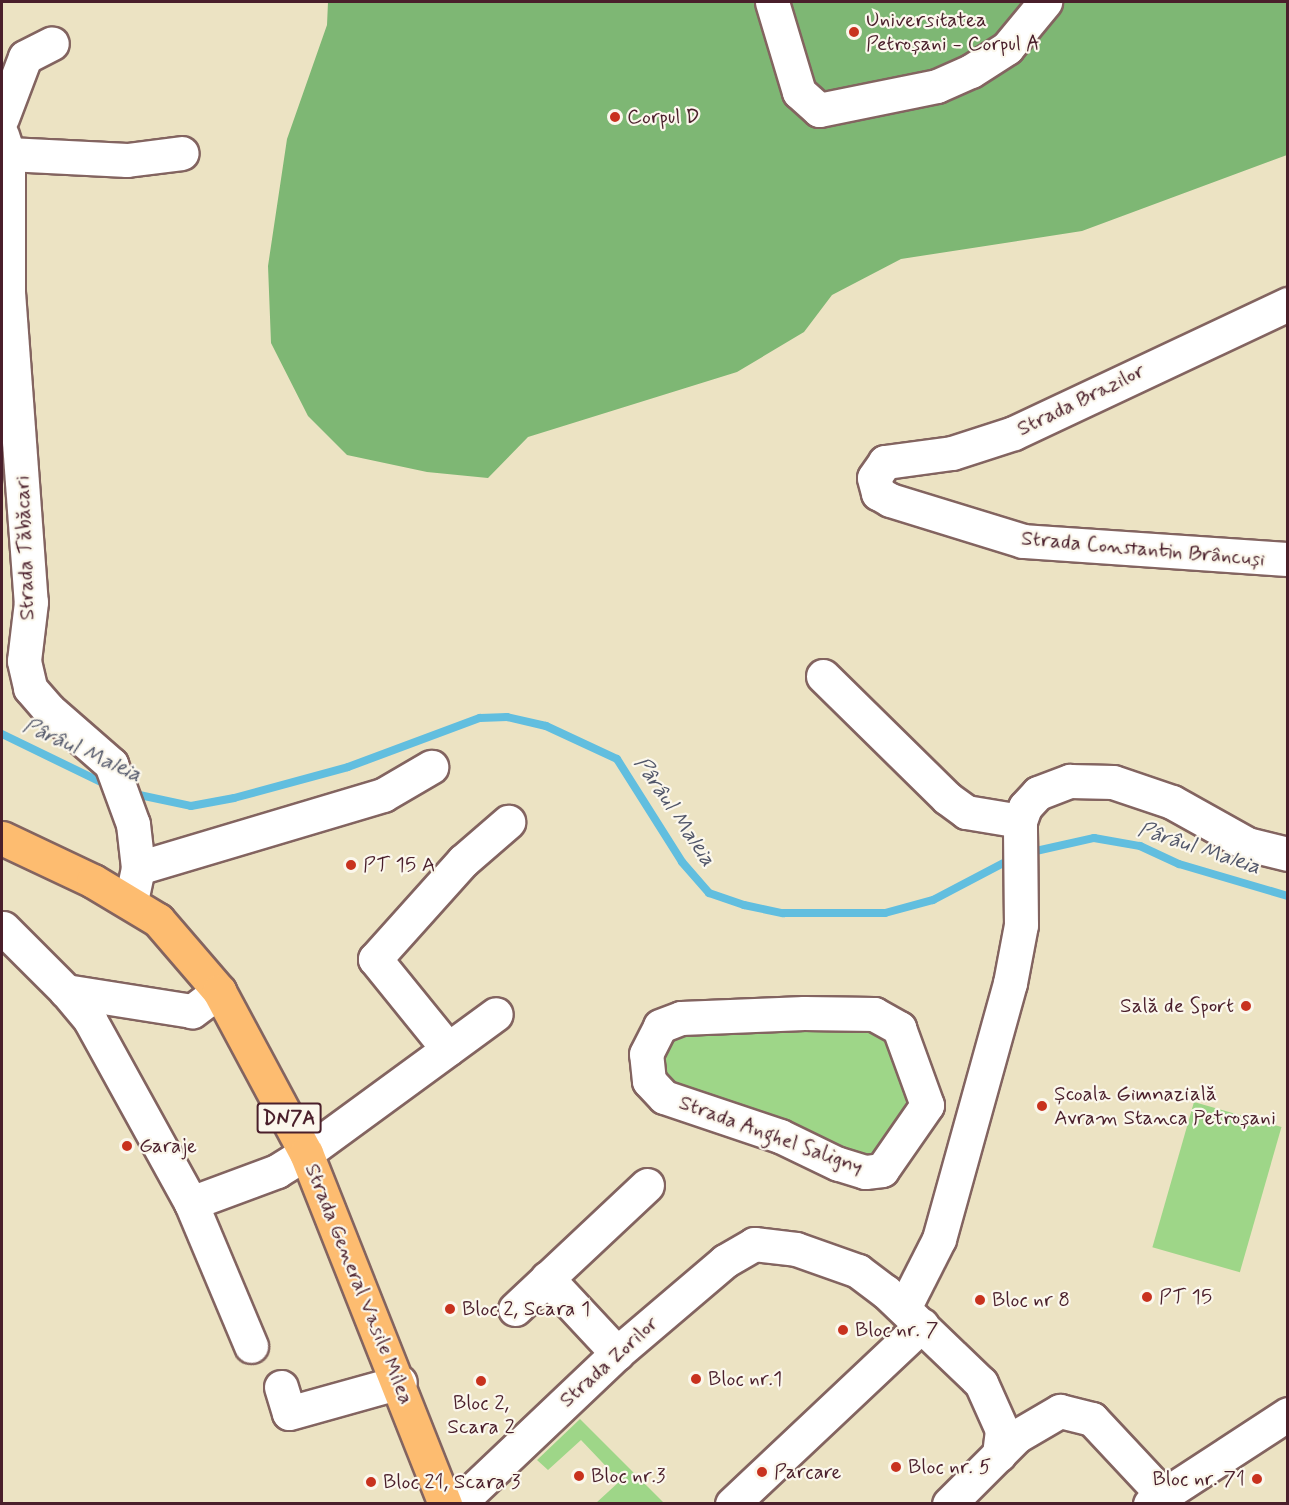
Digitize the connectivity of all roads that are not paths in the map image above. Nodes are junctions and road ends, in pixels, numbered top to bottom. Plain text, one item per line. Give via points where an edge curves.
1 (772, 2) edge
2 (1045, 2) edge
3 (52, 43) dead end
4 (2, 118) edge
5 (5, 145) edge
6 (182, 153) dead end
7 (1287, 304) edge
8 (874, 478) joint
9 (1287, 559) edge
10 (823, 676) dead end
11 (431, 767) dead end
12 (508, 822) dead end
13 (1020, 827) junction
14 (2, 838) edge
15 (1287, 854) edge
16 (138, 868) junction
17 (131, 902) junction
18 (3, 928) dead end
19 (66, 991) junction
20 (219, 991) junction
21 (496, 1014) dead end
22 (448, 1048) junction
23 (927, 1105) junction
24 (975, 1116) junction
25 (306, 1153) junction
26 (646, 1185) dead end
27 (192, 1203) junction
28 (547, 1278) junction
29 (515, 1309) dead end
30 (913, 1316) junction
31 (251, 1346) dead end
32 (617, 1353) junction
33 (399, 1382) junction
34 (282, 1387) dead end
35 (1287, 1414) edge
36 (999, 1455) junction
37 (1156, 1499) edge
38 (445, 1503) edge
39 (458, 1503) edge
40 (732, 1503) edge
41 (949, 1503) edge

1 - 2 street via 799,92 819,110 937,86 971,71 1007,48
3 - 4 street via 25,57
5 - 6 street, Strada Tăbăcari via 127,160
5 - 16 street, Strada Tăbăcari via 8,292 31,602 24,661 30,688 111,764 133,824
7 - 8 street, Strada Brazilor via 1014,433 952,453 885,462
8 - 9 street, Strada Constantin Brâncuși via 878,493 890,500 1023,540
10 - 13 street via 947,798 966,812
11 - 16 street via 383,795
12 - 22 street via 463,861 375,959
13 - 15 street via 1025,807 1052,787 1104,781 1141,789 1247,844
13 - 24 street via 1022,886 1010,983
14 - 17 main road, Strada General Vasile Milea / DN7A
16 - 17 street, Strada Tăbăcari
17 - 20 main road, Strada General Vasile Milea / DN7A via 179,938
18 - 19 street
19 - 20 street via 192,1011
19 - 27 street via 90,1020
20 - 25 main road, Strada General Vasile Milea / DN7A
21 - 22 street
22 - 25 street
23 - 23 street, Strada Anghel Saligny via 882,1170 865,1172 780,1136 664,1097 649,1082 646,1054 660,1026 681,1018 874,1014 899,1028
23 - 24 street
24 - 30 street
25 - 27 street via 277,1171
25 - 33 main road, Strada General Vasile Milea / DN7A
26 - 28 street
27 - 31 street
28 - 29 street
28 - 32 street
30 - 32 street, Strada Zorilor via 858,1271 773,1244 739,1250
30 - 36 street via 993,1401 1002,1430
30 - 40 street
32 - 39 street, Strada Zorilor
33 - 34 street via 289,1413
33 - 38 main road, Strada General Vasile Milea / DN7A
35 - 37 street
36 - 37 street via 1041,1418 1060,1411 1081,1413
36 - 41 street

